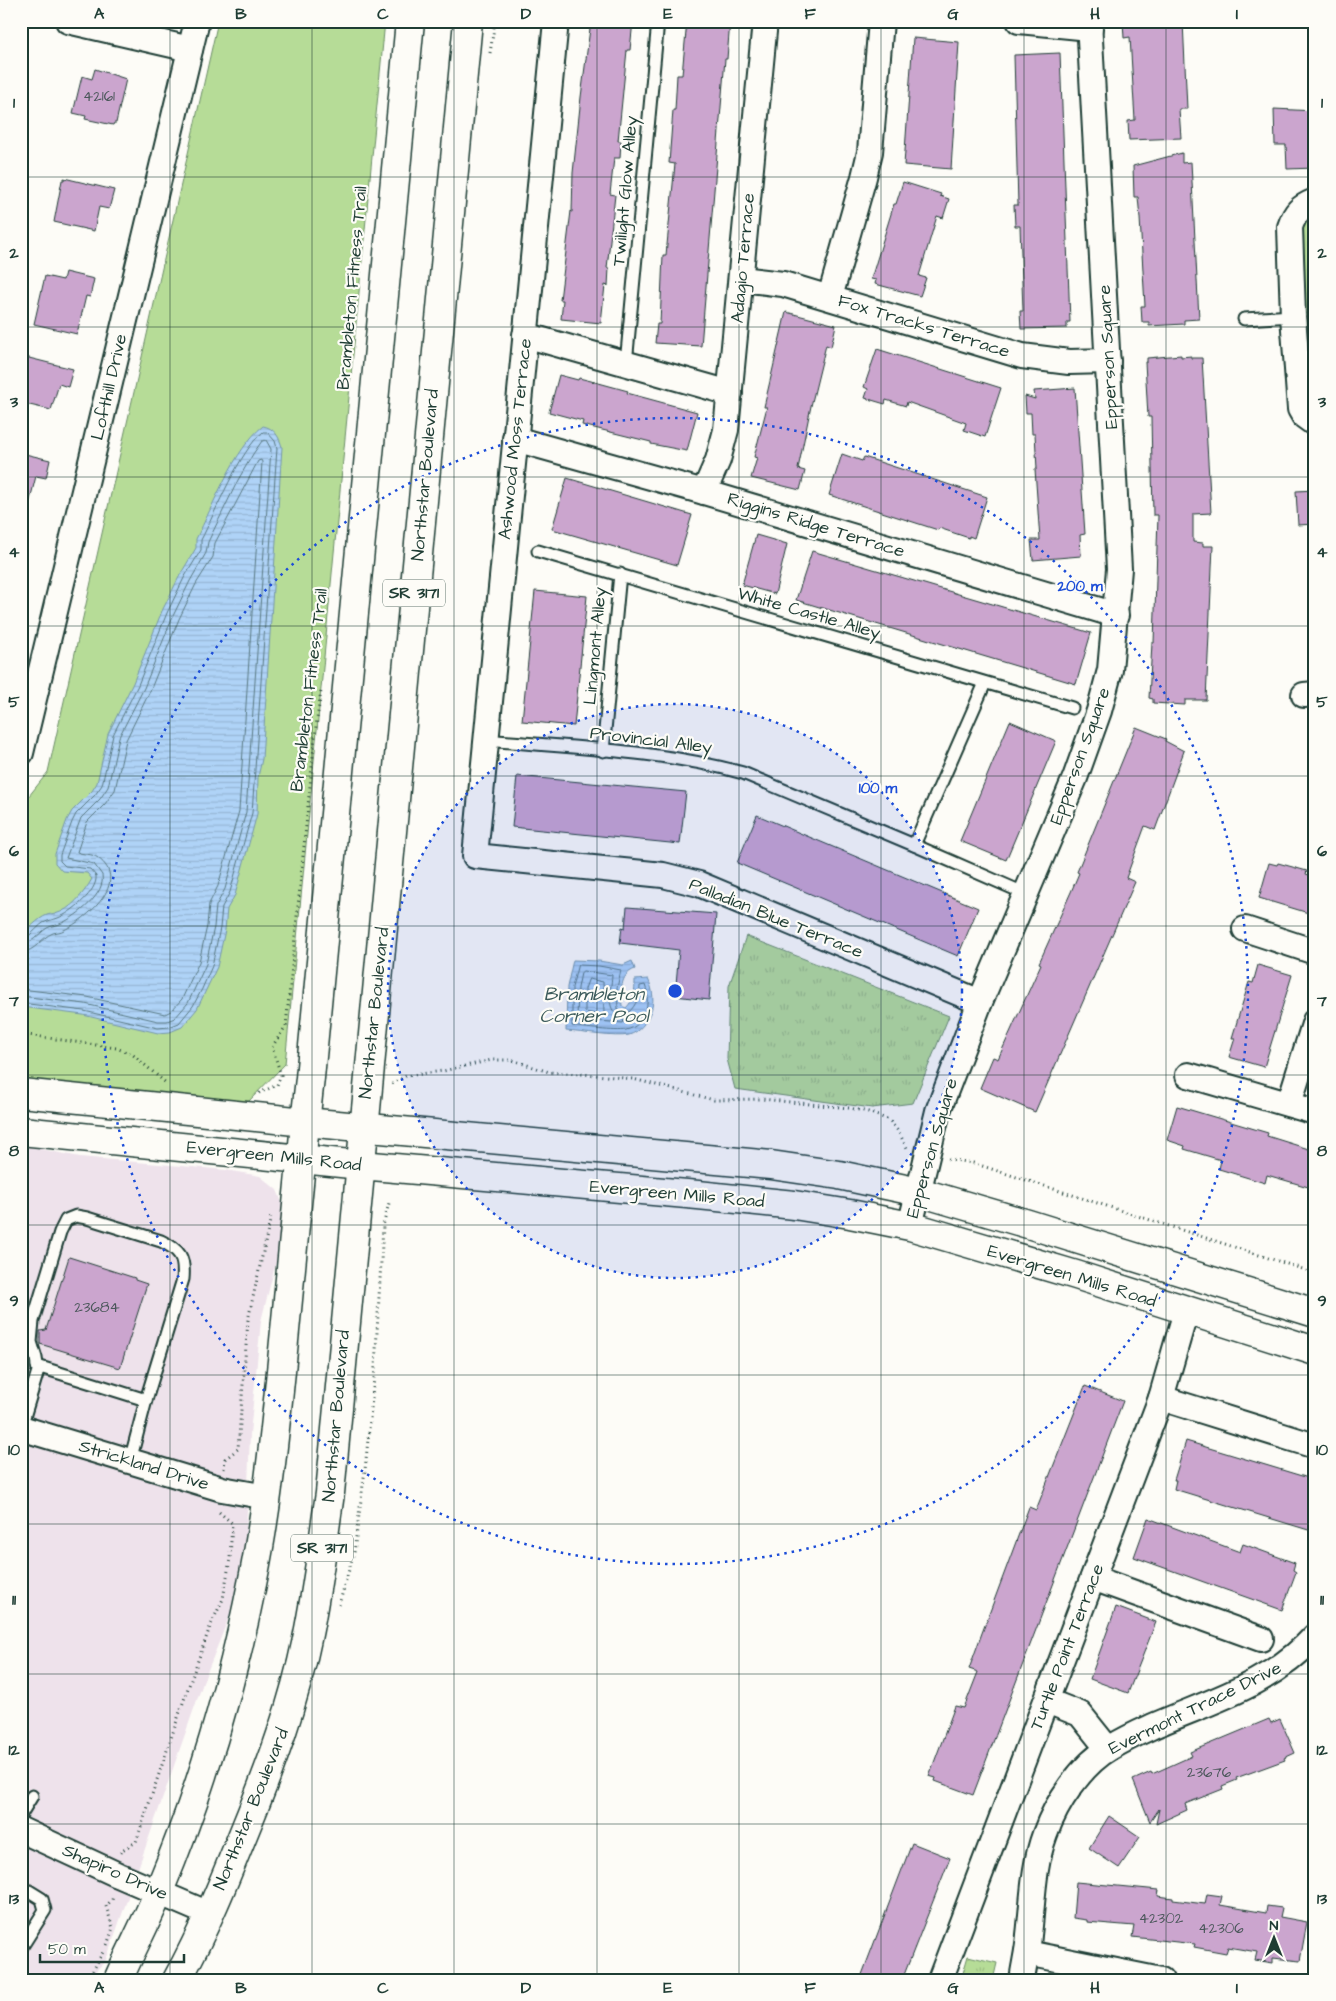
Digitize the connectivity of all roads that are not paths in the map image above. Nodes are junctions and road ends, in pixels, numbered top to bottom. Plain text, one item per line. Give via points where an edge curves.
1 (68, 21) edge
2 (197, 21) edge
3 (410, 21) edge
4 (468, 21) edge
5 (556, 21) edge
6 (658, 21) edge
7 (766, 21) edge
8 (881, 21) edge
9 (1019, 21) edge
10 (1090, 25) edge
11 (190, 49) junction
12 (1315, 201) edge
13 (741, 279) junction
14 (830, 297) junction
15 (1293, 316) junction
16 (1244, 319) dead end
17 (525, 335) junction
18 (1108, 361) junction
19 (626, 364) junction
20 (730, 394) junction
21 (1315, 424) edge
22 (514, 439) junction
23 (704, 492) junction
24 (538, 551) dead end
25 (620, 574) junction
26 (1116, 615) junction
27 (985, 683) junction
28 (1072, 708) dead end
29 (487, 740) junction
30 (603, 751) junction
31 (21, 753) edge
32 (914, 845) junction
33 (475, 856) joint
34 (1026, 894) junction
35 (1245, 929) dead end
36 (1315, 952) edge
37 (980, 1002) junction
38 (1315, 1022) edge
39 (1188, 1075) dead end
40 (21, 1094) edge
41 (1289, 1104) junction
42 (1315, 1112) edge
43 (305, 1122) junction
44 (363, 1128) junction
45 (21, 1131) edge
46 (300, 1159) junction
47 (360, 1165) junction
48 (919, 1192) junction
49 (910, 1226) junction
50 (1186, 1311) junction
51 (1315, 1313) edge
52 (1315, 1350) edge
53 (37, 1366) junction
54 (1161, 1398) junction
55 (146, 1400) junction
56 (21, 1427) edge
57 (1315, 1446) edge
58 (130, 1461) junction
59 (267, 1497) junction
60 (1093, 1578) junction
61 (1315, 1636) edge
62 (1261, 1639) dead end
63 (1047, 1701) junction
64 (1108, 1748) junction
65 (32, 1796) dead end
66 (21, 1814) edge
67 (21, 1830) edge
68 (21, 1886) edge
69 (159, 1893) junction
70 (209, 1914) junction
71 (21, 1948) edge
72 (1027, 1953) junction
73 (118, 1980) edge
74 (177, 1980) edge
75 (940, 1980) edge
76 (1022, 1980) edge
77 (1161, 1980) edge

1 - 11 street
2 - 11 street, Lofthill Drive
3 - 43 main road, SR 3171
4 - 44 main road, Northstar Boulevard / SR 3171
5 - 17 street, Ashwood Moss Terrace
6 - 19 lane, Twilight Glow Alley
7 - 13 street, Adagio Terrace
8 - 14 street via 870,152
9 - 10 street
10 - 18 street, Epperson Square
11 - 31 street, Lofthill Drive
12 - 15 street via 1300,207 1290,227
13 - 14 street, Fox Tracks Terrace via 783,284
13 - 20 street, Adagio Terrace
14 - 18 street, Fox Tracks Terrace via 1022,356 1069,362
15 - 16 lane
15 - 21 street via 1300,409
17 - 19 street
17 - 22 street, Ashwood Moss Terrace
18 - 26 street, Epperson Square via 1119,569
19 - 20 street
20 - 23 street, Adagio Terrace via 726,430
22 - 23 street, Riggins Ridge Terrace
22 - 29 street, Ashwood Moss Terrace
23 - 26 street, Riggins Ridge Terrace
24 - 25 lane, White Castle Alley
25 - 27 lane, White Castle Alley
25 - 30 lane, Lingmont Alley
26 - 34 street, Epperson Square via 1110,670 1099,711 1075,778
27 - 28 lane, White Castle Alley
27 - 32 lane
29 - 30 lane, Provincial Alley
29 - 33 street, Ashwood Moss Terrace
30 - 32 lane, Provincial Alley via 671,757 742,773
32 - 34 lane, Provincial Alley
33 - 37 street, Palladian Blue Terrace via 663,876 699,884
34 - 37 street, Epperson Square
35 - 36 street
37 - 48 street, Epperson Square via 938,1111
38 - 41 street
39 - 41 street
40 - 43 main road, Evergreen Mills Road
41 - 42 street
43 - 44 main road, Evergreen Mills Road
43 - 46 main road, SR 3171
44 - 47 main road, Northstar Boulevard / SR 3171
44 - 48 main road, Evergreen Mills Road via 771,1165
45 - 46 main road, Evergreen Mills Road
46 - 47 main road, Evergreen Mills Road
46 - 59 main road, SR 3171 via 296,1228
47 - 49 main road, Evergreen Mills Road via 794,1205
47 - 70 main road, Northstar Boulevard / SR 3171 via 330,1493 307,1641 273,1761
48 - 49 street, Epperson Square
48 - 51 main road, Evergreen Mills Road
49 - 50 main road, Evergreen Mills Road
50 - 52 main road, Evergreen Mills Road
50 - 54 street, Turtle Point Terrace
53 - 55 lane
53 - 55 lane via 31,1342 33,1321 66,1220 76,1216 87,1218 161,1241 180,1254 185,1265
53 - 56 lane
54 - 57 street
54 - 60 street, Turtle Point Terrace
55 - 58 lane
56 - 58 street, Strickland Drive
58 - 59 street, Strickland Drive via 222,1489
59 - 69 main road, SR 3171 via 254,1578 224,1705
60 - 62 street
60 - 63 street, Turtle Point Terrace
61 - 64 street, Evermont Trace Drive via 1288,1662 1266,1677
63 - 64 street via 1080,1714
63 - 75 street, Turtle Point Terrace
64 - 72 street, Evermont Trace Drive via 1069,1788 1045,1834 1034,1882
65 - 66 lane
67 - 69 street, Shapiro Drive
68 - 71 lane via 42,1899 44,1910
69 - 70 street, Shapiro Drive
69 - 73 main road, SR 3171
70 - 74 main road, Northstar Boulevard / SR 3171
72 - 76 street, Evermont Trace Drive
72 - 77 street

